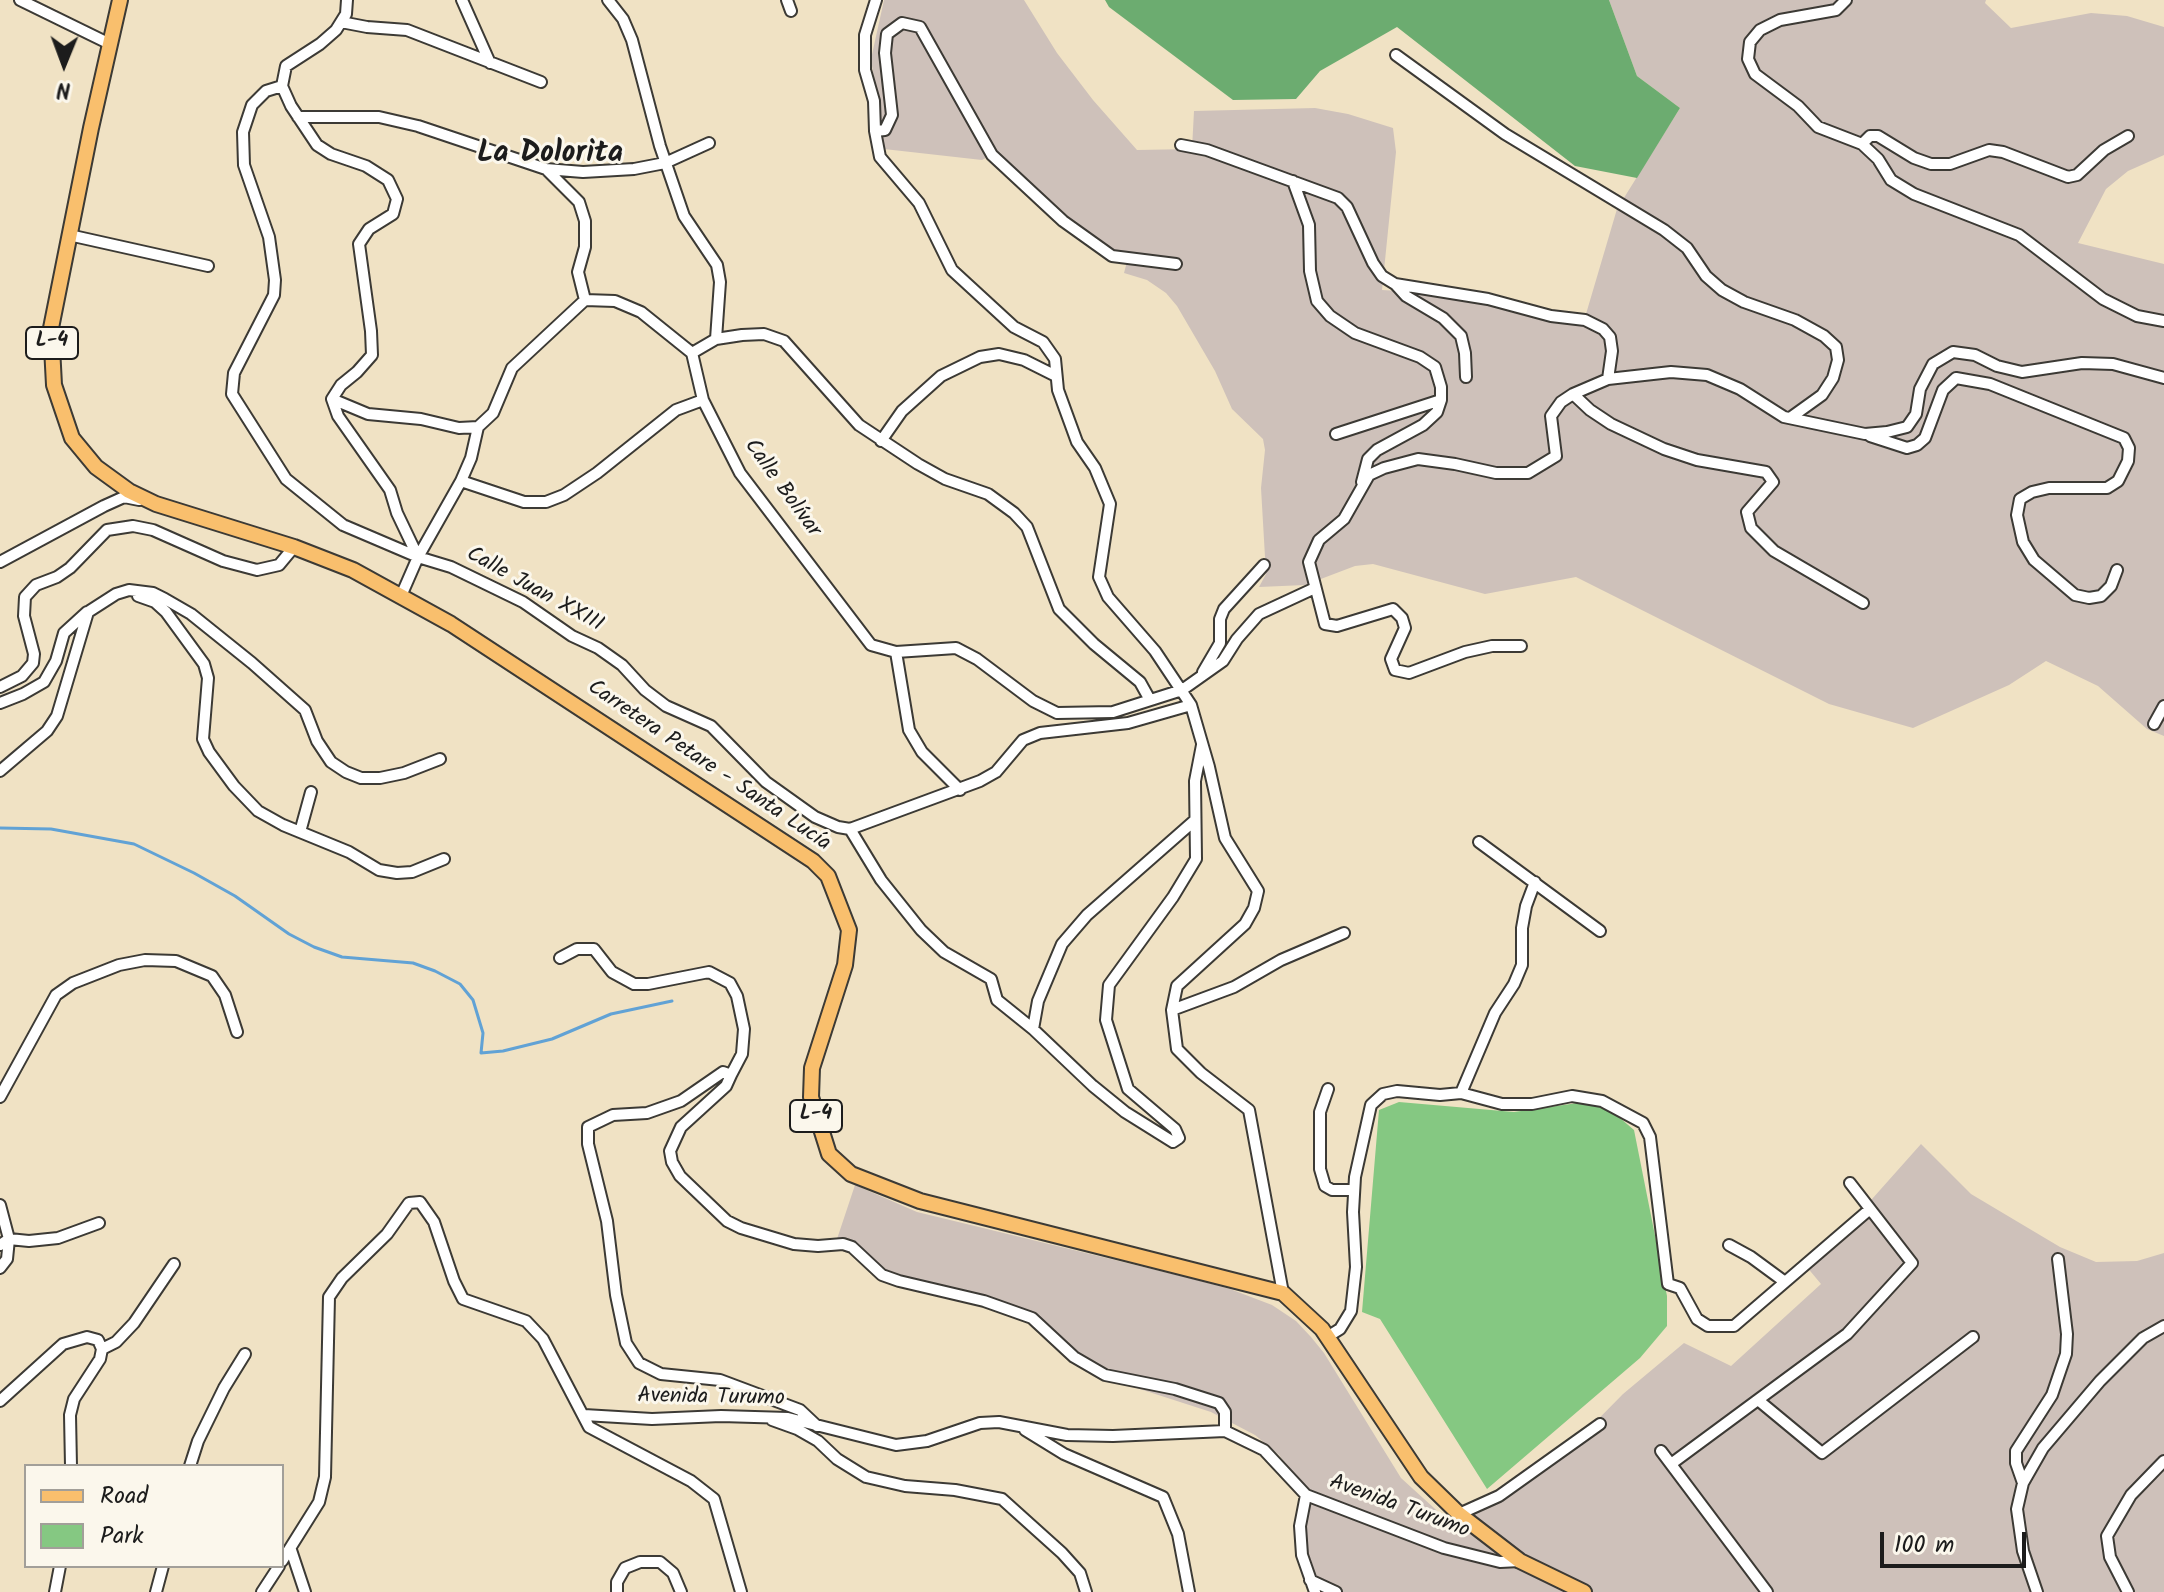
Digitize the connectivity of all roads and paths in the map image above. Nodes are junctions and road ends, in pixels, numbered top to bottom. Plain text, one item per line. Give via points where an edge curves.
1 (20, 0) edge
2 (120, 0) edge
3 (347, 0) edge
4 (462, 0) edge
5 (608, 0) edge
6 (787, 0) edge
7 (876, 0) edge
8 (1846, 0) edge
9 (791, 11) dead end
10 (341, 22) junction
11 (110, 44) junction
12 (1396, 55) dead end
13 (490, 63) junction
14 (541, 82) dead end
15 (282, 86) junction
16 (298, 117) junction
17 (875, 131) junction
18 (2128, 136) dead end
19 (709, 143) dead end
20 (1862, 144) junction
21 (1181, 145) dead end
22 (665, 163) junction
23 (546, 169) junction
24 (1293, 181) junction
25 (69, 235) junction
26 (1176, 264) dead end
27 (208, 266) dead end
28 (1395, 284) junction
29 (585, 300) junction
30 (2164, 321) edge
31 (716, 339) junction
32 (692, 353) junction
33 (1056, 376) junction
34 (1466, 377) dead end
35 (2164, 378) edge
36 (1608, 379) junction
37 (1573, 394) junction
38 (332, 399) junction
39 (703, 400) junction
40 (1441, 400) junction
41 (1790, 418) junction
42 (478, 427) junction
43 (1336, 434) dead end
44 (1865, 434) junction
45 (881, 441) junction
46 (461, 481) junction
47 (1362, 488) junction
48 (156, 504) junction
49 (294, 547) junction
50 (418, 557) junction
51 (0, 562) edge
52 (1264, 565) dead end
53 (2117, 570) dead end
54 (1315, 588) junction
55 (116, 594) junction
56 (401, 596) junction
57 (1863, 603) dead end
58 (88, 612) junction
59 (1521, 646) dead end
60 (896, 652) junction
61 (1200, 677) junction
62 (0, 687) edge
63 (1182, 690) junction
64 (1150, 700) junction
65 (0, 703) edge
66 (1191, 705) junction
67 (2164, 706) edge
68 (2154, 724) dead end
69 (1203, 744) junction
70 (440, 759) dead end
71 (0, 771) edge
72 (960, 790) junction
73 (311, 792) dead end
74 (1194, 821) junction
75 (850, 829) junction
76 (300, 832) junction
77 (1479, 842) dead end
78 (444, 859) dead end
79 (1535, 882) junction
80 (1600, 931) dead end
81 (1344, 933) dead end
82 (560, 958) dead end
83 (1172, 1010) junction
84 (1033, 1029) junction
85 (237, 1032) dead end
86 (731, 1075) junction
87 (1328, 1089) dead end
88 (1461, 1093) junction
89 (0, 1097) edge
90 (1850, 1183) dead end
91 (1354, 1190) junction
92 (0, 1205) edge
93 (1870, 1209) junction
94 (99, 1223) dead end
95 (5, 1242) edge
96 (1729, 1245) dead end
97 (2058, 1259) dead end
98 (174, 1264) dead end
99 (0, 1268) edge
100 (1785, 1282) junction
101 (1283, 1293) junction
102 (2164, 1326) edge
103 (1327, 1337) junction
104 (1973, 1337) dead end
105 (102, 1349) junction
106 (245, 1354) dead end
107 (1758, 1400) junction
108 (0, 1401) edge
109 (584, 1415) junction
110 (758, 1416) junction
111 (1600, 1424) dead end
112 (817, 1426) junction
113 (1020, 1427) junction
114 (1225, 1431) junction
115 (1661, 1451) dead end
116 (2164, 1461) edge
117 (71, 1464) edge
118 (191, 1464) edge
119 (1671, 1464) junction
120 (2023, 1483) junction
121 (1306, 1495) junction
122 (1459, 1514) junction
123 (291, 1550) junction
124 (284, 1559) edge
125 (1520, 1561) junction
126 (60, 1568) edge
127 (162, 1568) edge
128 (277, 1568) edge
129 (1310, 1580) junction
130 (55, 1592) edge
131 (156, 1592) edge
132 (262, 1592) edge
133 (305, 1592) edge
134 (617, 1592) edge
135 (681, 1592) edge
136 (741, 1592) edge
137 (1086, 1592) edge
138 (1189, 1592) edge
139 (1315, 1592) edge
140 (1336, 1592) edge
141 (1584, 1592) edge
142 (1767, 1592) edge
143 (2037, 1592) edge
144 (2128, 1592) edge

1 - 11 street
2 - 11 main road, Carretera Petare - Santa Lucía / L-4
3 - 10 street
4 - 13 street
5 - 22 street via 632,40
6 - 9 street
7 - 17 street via 865,35
8 - 20 street via 1836,10 1780,20 1760,30 1750,42 1748,59 1755,74 1818,127
10 - 13 street via 407,30
10 - 15 street via 320,44 286,66
11 - 25 main road, Carretera Petare - Santa Lucía / L-4
12 - 41 street via 1505,134 1664,230 1687,248 1722,290 1795,320 1836,347 1833,378 1822,395
13 - 14 street
15 - 16 street
15 - 50 street, Calle Juan XXIII via 266,91 252,105 243,132 244,165 269,237 275,280 274,295 234,373 232,394 286,479 343,525
16 - 23 street via 379,117
16 - 38 street via 317,145 388,180 397,199 393,214 369,229 359,244 372,355
17 - 26 street via 885,130 892,115 887,34 902,23 920,27 992,155 1063,221 1112,256
17 - 33 street via 880,157 919,203 952,270 1014,327 1043,342 1055,359
18 - 20 street via 2068,177 2003,152 1989,150 1950,164 1931,164 1878,136
19 - 22 street
20 - 30 street via 1891,180 1914,194 2019,235 2103,299 2137,316
21 - 24 street
22 - 23 street via 583,172
22 - 31 street via 684,216 717,265
23 - 29 street via 579,202 585,221 578,272
24 - 28 street via 1338,198 1347,207 1373,263
24 - 40 street via 1309,225 1317,301 1355,333 1435,367
25 - 27 street
25 - 48 main road, Carretera Petare - Santa Lucía / L-4 via 51,328 54,385 72,438 96,467
28 - 34 street via 1461,336
28 - 36 street via 1585,320 1610,337
29 - 32 street via 615,301 641,312
29 - 42 street via 512,368 493,413
31 - 32 street
31 - 45 street via 764,334 784,341 859,425
32 - 39 street, Calle Bolívar
33 - 45 street via 1024,360 999,354 980,357 941,376 902,411
33 - 63 street via 1077,442 1110,504 1099,577 1108,597
35 - 44 street via 2113,364 2022,372 1953,352 1933,364 1907,427
36 - 37 street
36 - 41 street via 1671,372 1707,375
37 - 47 street via 1551,416 1556,456 1528,473 1496,473 1418,459 1369,475
37 - 57 street via 1611,424 1664,449 1766,472 1773,482 1747,512 1751,528 1774,551
38 - 42 street via 368,414
38 - 50 street via 338,416 390,490
39 - 46 street via 676,410 597,473 546,502 524,502
39 - 60 street, Calle Bolívar via 740,473 765,507 871,645
40 - 43 street
40 - 47 street via 1423,425 1368,459
41 - 44 street
42 - 46 street
44 - 53 street via 1907,448 1917,445 1925,438 1943,390 1956,378 1968,378 2124,438 2128,461 2118,481 2107,488 2032,492 2020,499 2017,515 2034,560 2075,595 2101,596
45 - 64 street via 945,479 988,494 1014,513 1027,527 1059,609 1140,682
46 - 50 street
47 - 54 street via 1344,519 1319,540 1309,562
48 - 49 main road, Carretera Petare - Santa Lucía / L-4
48 - 51 street via 124,497
49 - 56 main road, Carretera Petare - Santa Lucía / L-4
49 - 62 street via 279,565 257,570 153,530 107,530 70,568 36,585 25,597 33,663 22,676
50 - 56 street
50 - 75 street, Calle Juan XXIII via 523,602 598,648 666,706 711,726 766,782 815,817
52 - 61 street via 1224,609 1220,643
54 - 59 street via 1325,624 1337,626 1393,609 1402,618 1405,628 1391,659 1395,670 1409,673 1465,652
54 - 61 street via 1259,614 1223,661
55 - 58 street
55 - 70 street via 153,593 191,614 305,710 317,741 331,762 346,772 380,778
55 - 76 street via 155,602 181,629 207,671 202,731 209,752 258,811
56 - 101 main road, Carretera Petare - Santa Lucía / L-4 via 680,773 828,876 849,930 845,965 812,1068 811,1097 829,1154 851,1174 920,1201
58 - 65 street via 64,633 44,682
58 - 71 street via 57,716
60 - 64 street via 956,648 1057,713 1113,712
60 - 72 street via 909,730 922,752
61 - 63 street
63 - 64 street
63 - 66 street
66 - 69 street
66 - 72 street via 1128,723 1040,733 1023,740 996,772
67 - 68 street
69 - 74 street
69 - 83 street via 1225,838 1258,891 1245,924 1177,986
72 - 75 street
73 - 76 street
74 - 84 street via 1087,915 1062,944 1038,1001
74 - 84 street via 1196,859 1109,985 1106,1020 1128,1089 1179,1138 1173,1142 1125,1112
75 - 84 street via 921,930 944,952 991,979 997,1000
76 - 78 street via 387,872 418,870
77 - 79 street
79 - 80 street
79 - 88 street via 1522,928 1522,965
81 - 83 street via 1234,987
82 - 86 street via 577,949 594,949 612,972 634,984 709,972 730,983 744,1029 742,1054
83 - 101 street via 1177,1049 1249,1110
85 - 89 street via 225,995 212,976 176,961 119,965 56,995
86 - 112 street via 723,1072 681,1101 647,1113 613,1115 588,1127 626,1343 639,1363 661,1374 720,1380 800,1410
86 - 114 street via 726,1086 681,1127 670,1151 680,1176 727,1221 794,1244 843,1244 882,1275 1032,1318 1074,1357 1105,1375 1219,1403
87 - 91 street via 1320,1112 1320,1169 1325,1186
88 - 91 street via 1383,1094 1371,1105
88 - 100 street via 1502,1104 1572,1096 1602,1101 1643,1123 1650,1137 1668,1284 1680,1288 1697,1319 1708,1326 1734,1326
90 - 93 street
91 - 103 street via 1351,1311 1340,1329
92 - 95 street
93 - 100 street
93 - 107 street via 1912,1263 1847,1334
94 - 95 street via 58,1238
95 - 99 street via 7,1259
96 - 100 street
97 - 120 street via 2066,1354 2052,1395 2016,1451
98 - 105 street via 134,1323
101 - 103 main road
102 - 120 street via 2143,1338 2100,1381 2043,1448
103 - 122 main road via 1421,1477
104 - 107 street via 1822,1453
105 - 108 street via 98,1340 87,1337 63,1344
105 - 117 street via 74,1399
106 - 118 street
107 - 119 street
109 - 110 street, Avenida Turumo
109 - 123 street via 543,1339 526,1321 463,1299 434,1222 420,1202 409,1203 329,1297 325,1477 319,1502
109 - 136 street via 599,1434 691,1481 714,1499
110 - 112 street, Avenida Turumo
110 - 137 street via 797,1429 866,1477 1002,1499 1062,1553 1080,1573
111 - 122 street via 1499,1496
112 - 113 street, Avenida Turumo via 896,1445 980,1423
113 - 114 street, Avenida Turumo via 1113,1436
113 - 138 street via 1064,1454 1163,1497 1178,1534
114 - 121 street, Avenida Turumo via 1264,1450
115 - 119 street
116 - 144 street via 2131,1495 2107,1536 2110,1557
119 - 142 street
120 - 143 street via 2017,1509 2023,1551
121 - 125 street, Avenida Turumo via 1444,1548 1500,1562
121 - 129 street via 1300,1526
122 - 125 main road
123 - 124 street
123 - 133 street
125 - 141 main road
126 - 130 street
127 - 131 street
128 - 132 street
129 - 139 street
129 - 140 street
134 - 135 street via 625,1568 660,1562 673,1573

